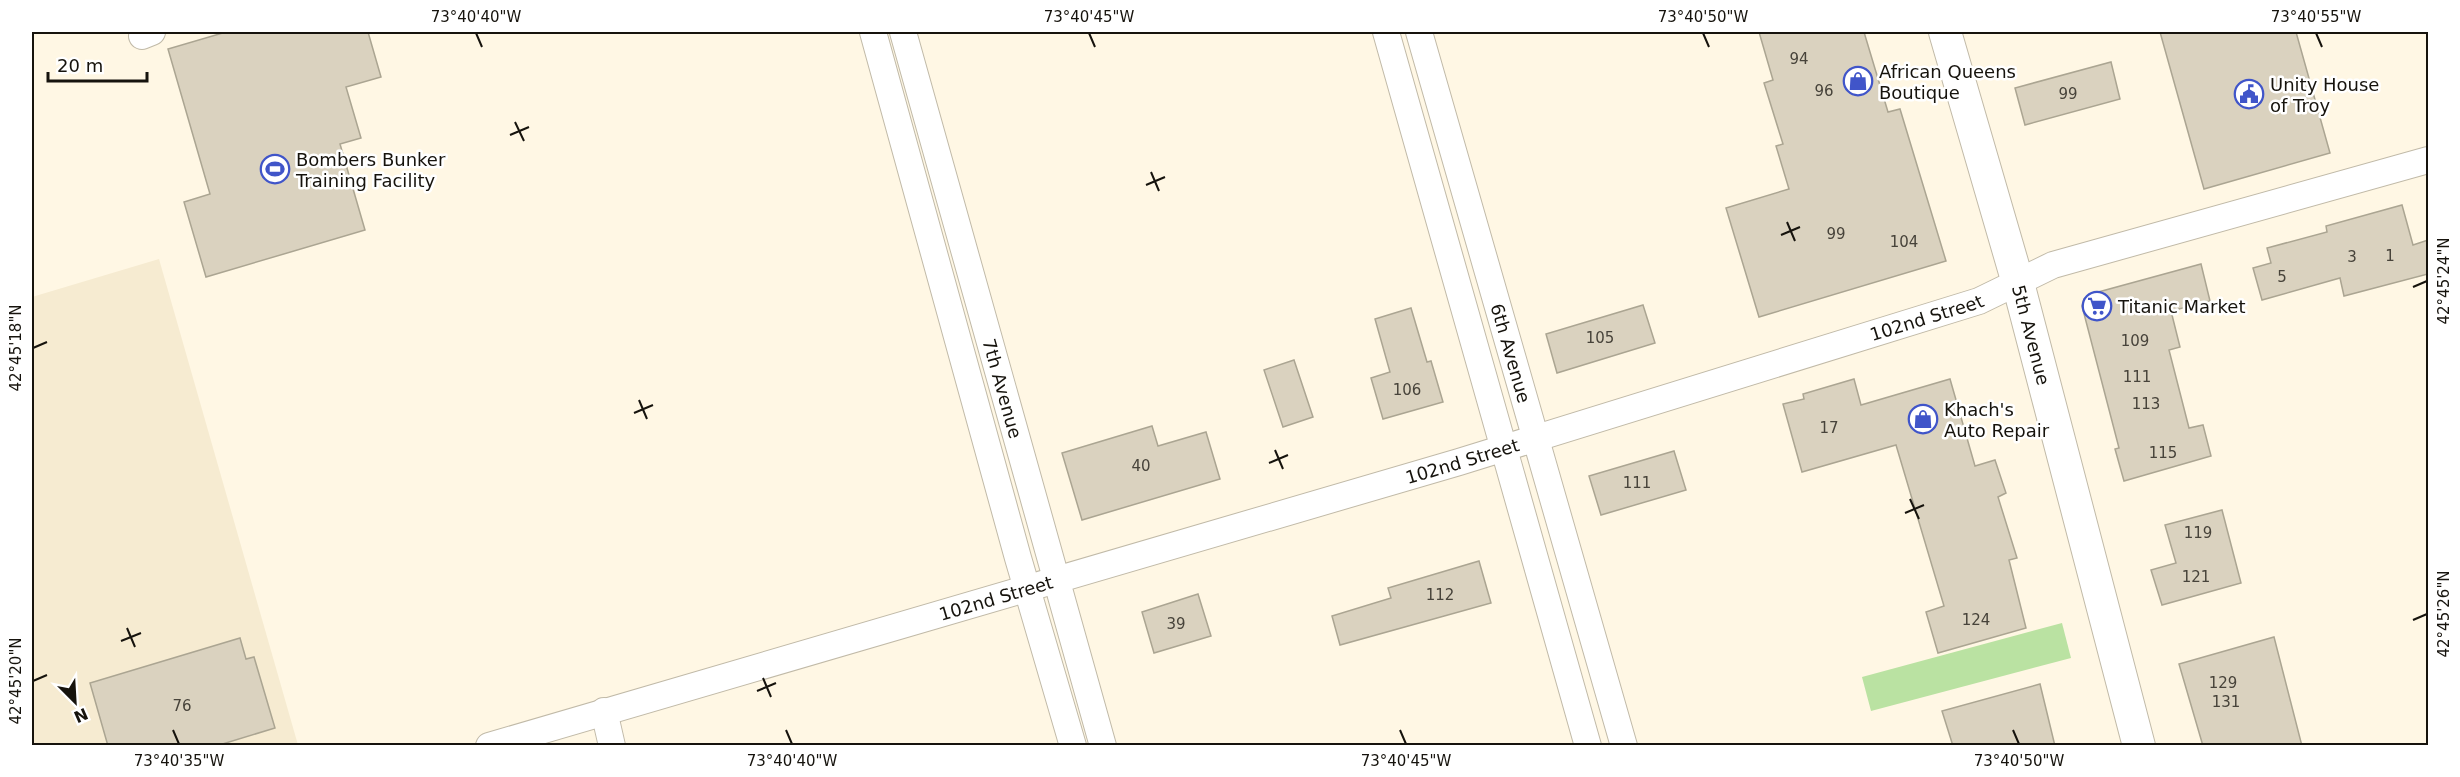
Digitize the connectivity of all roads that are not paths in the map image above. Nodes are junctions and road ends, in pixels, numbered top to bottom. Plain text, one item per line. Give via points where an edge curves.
1 (873, 32) edge
2 (903, 32) edge
3 (1386, 32) edge
4 (1419, 32) edge
5 (1945, 32) edge
6 (2428, 160) edge
7 (2018, 283) junction
8 (1535, 439) junction
9 (1505, 448) junction
10 (1057, 580) junction
11 (1026, 588) junction
12 (604, 711) junction
13 (489, 746) edge
14 (612, 746) edge
15 (1073, 746) edge
16 (1103, 746) edge
17 (1588, 746) edge
18 (1624, 746) edge
19 (2139, 746) edge

1 - 11 street, 7th Avenue
2 - 10 street, 7th Avenue
3 - 9 street, 6th Avenue
4 - 8 street, 6th Avenue
5 - 7 street, 5th Avenue
6 - 7 street, 102nd Street via 2053,266
7 - 8 street, 102nd Street via 1979,301
7 - 19 street, 5th Avenue
8 - 9 street, 102nd Street
8 - 18 street, 6th Avenue
9 - 10 street, 102nd Street
9 - 17 street, 6th Avenue
10 - 11 street, 102nd Street
10 - 16 street, 7th Avenue
11 - 12 street, 102nd Street
11 - 15 street, 7th Avenue
12 - 13 street, 102nd Street
12 - 14 street

